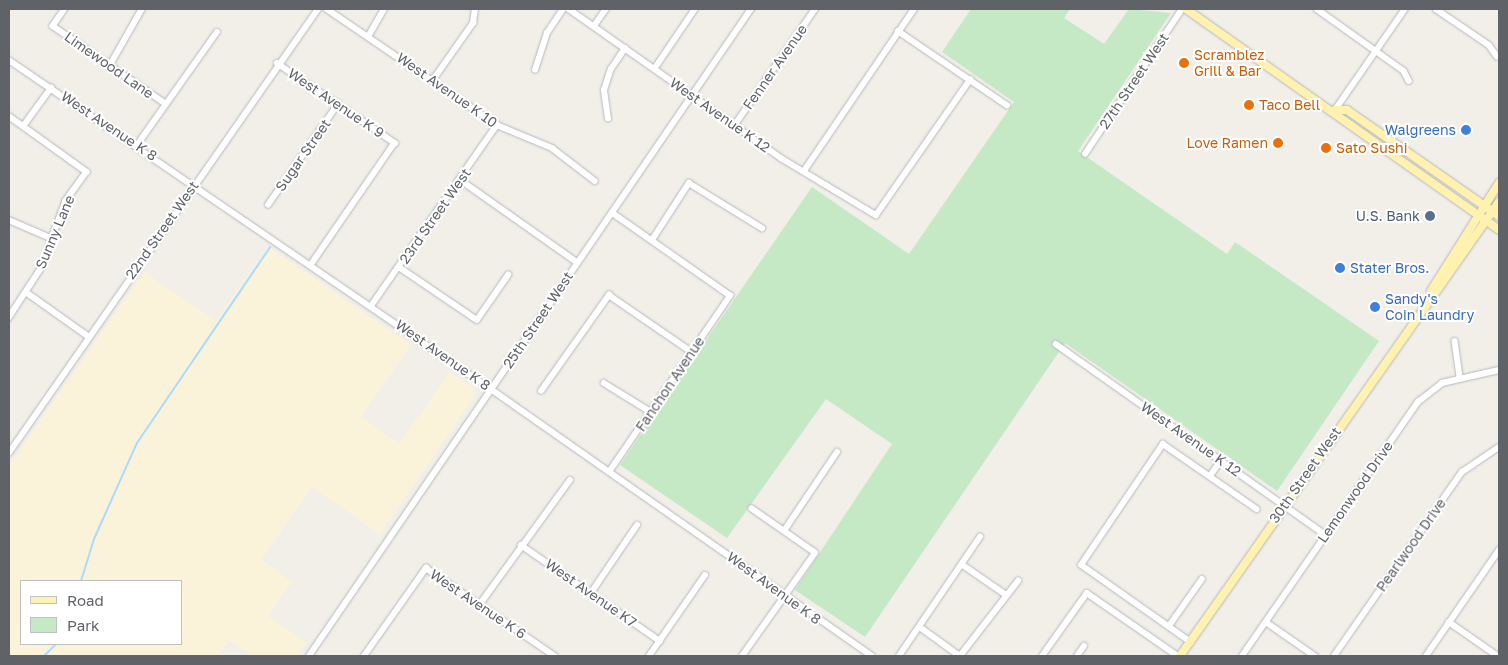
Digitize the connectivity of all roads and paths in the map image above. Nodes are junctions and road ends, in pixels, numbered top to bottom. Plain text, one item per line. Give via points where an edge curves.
1 (65, 9) edge
2 (142, 9) edge
3 (318, 9) edge
4 (327, 9) edge
5 (384, 9) edge
6 (475, 9) edge
7 (563, 9) edge
8 (569, 9) edge
9 (606, 9) edge
10 (696, 9) edge
11 (751, 9) edge
12 (815, 9) edge
13 (914, 9) edge
14 (1182, 9) edge
15 (1186, 9) edge
16 (1318, 9) edge
17 (1405, 9) edge
18 (1436, 9) edge
19 (594, 26) junction
20 (898, 31) junction
21 (217, 32) dead end
22 (368, 35) junction
23 (625, 48) junction
24 (1377, 50) junction
25 (1497, 56) dead end
26 (9, 60) edge
27 (278, 63) junction
28 (110, 66) junction
29 (655, 68) junction
30 (535, 70) dead end
31 (433, 80) junction
32 (970, 80) junction
33 (1409, 81) dead end
34 (52, 88) junction
35 (690, 95) junction
36 (166, 104) junction
37 (338, 104) junction
38 (1007, 105) dead end
39 (1335, 110) junction
40 (9, 116) edge
41 (608, 119) dead end
42 (24, 125) junction
43 (497, 125) junction
44 (734, 126) junction
45 (137, 145) junction
46 (1085, 154) dead end
47 (804, 171) junction
48 (462, 181) junction
49 (596, 181) dead end
50 (1499, 182) edge
51 (194, 183) junction
52 (1499, 202) edge
53 (268, 205) dead end
54 (1484, 205) junction
55 (612, 213) junction
56 (1496, 214) edge
57 (1477, 215) junction
58 (9, 220) edge
59 (1486, 221) junction
60 (762, 228) dead end
61 (1499, 230) edge
62 (53, 238) junction
63 (652, 240) junction
64 (577, 262) junction
65 (311, 265) junction
66 (399, 267) junction
67 (508, 275) dead end
68 (26, 292) junction
69 (1430, 295) junction
70 (371, 306) junction
71 (9, 318) edge
72 (88, 336) junction
73 (1455, 341) dead end
74 (1056, 344) dead end
75 (692, 352) junction
76 (1499, 370) edge
77 (1460, 377) junction
78 (604, 383) dead end
79 (491, 389) junction
80 (541, 391) dead end
81 (651, 412) junction
82 (1499, 447) edge
83 (837, 452) dead end
84 (9, 453) edge
85 (1221, 460) junction
86 (609, 472) junction
87 (1210, 476) junction
88 (570, 480) dead end
89 (1284, 505) junction
90 (752, 509) dead end
91 (1257, 509) dead end
92 (637, 526) dead end
93 (784, 531) junction
94 (1326, 536) junction
95 (980, 537) dead end
96 (521, 545) junction
97 (1499, 550) edge
98 (1493, 558) junction
99 (1499, 563) edge
100 (963, 565) junction
101 (705, 574) dead end
102 (1202, 579) dead end
103 (1018, 581) dead end
104 (591, 593) junction
105 (1005, 594) junction
106 (784, 596) junction
107 (480, 604) junction
108 (1266, 622) junction
109 (1448, 622) junction
110 (1169, 626) junction
111 (920, 627) junction
112 (660, 641) junction
113 (1190, 642) junction
114 (1084, 646) dead end
115 (309, 656) edge
116 (364, 656) edge
117 (554, 656) edge
118 (649, 656) edge
119 (742, 656) edge
120 (872, 656) edge
121 (899, 656) edge
122 (960, 656) edge
123 (1042, 656) edge
124 (1077, 656) edge
125 (1179, 656) edge
126 (1242, 656) edge
127 (1315, 656) edge
128 (1334, 656) edge
129 (1426, 656) edge
130 (1498, 656) edge

1 - 28 street, Limewood Lane via 53,26
2 - 28 street
3 - 27 street, 22nd Street West
4 - 22 street, West Avenue K 10
5 - 22 street
6 - 31 street via 473,23
7 - 30 street via 547,34
8 - 19 street, West Avenue K 12
9 - 19 street
10 - 29 street
11 - 35 street, 25th Street West
12 - 44 street, Fenner Avenue
13 - 20 street
14 - 46 street, 27th Street West
15 - 39 main road
16 - 24 street
17 - 24 street
18 - 25 street via 1489,45
19 - 23 street, West Avenue K 12
20 - 32 street
20 - 47 street
21 - 36 street
22 - 31 street, West Avenue K 10
23 - 29 street, West Avenue K 12
23 - 41 street via 604,90
24 - 33 street via 1404,71
24 - 39 street
26 - 34 street, West Avenue K 8
27 - 37 street, West Avenue K 9
27 - 51 street, 22nd Street West
28 - 36 street, Limewood Lane
29 - 35 street, West Avenue K 12
31 - 43 street, West Avenue K 10
32 - 38 street
32 - 47 street, West Avenue K 12 via 876,215
34 - 42 street
34 - 45 street, West Avenue K 8
35 - 44 street, West Avenue K 12
35 - 55 street, 25th Street West
36 - 45 street
37 - 53 street, Sugar Street
37 - 65 street, West Avenue K 9 via 395,144
39 - 54 main road via 1348,110
39 - 57 main road via 1340,120
40 - 42 street
42 - 62 street, Sunny Lane via 87,172 66,201
43 - 48 street, 23rd Street West
43 - 49 street, West Avenue K 10 via 552,148
44 - 47 street, West Avenue K 12
45 - 51 street, West Avenue K 8
48 - 64 street
48 - 66 street, 23rd Street West
50 - 54 main road, 30th Street West
51 - 65 street, West Avenue K 8
51 - 72 street, 22nd Street West
52 - 56 main road, 30th Street West
54 - 56 main road
54 - 57 main road, 30th Street West
55 - 63 street
55 - 64 street, 25th Street West
56 - 59 main road, 30th Street West
57 - 59 main road
57 - 69 main road, 30th Street West
58 - 62 street
59 - 61 main road
59 - 69 main road, 30th Street West
60 - 63 street via 689,183
62 - 68 street, Sunny Lane
63 - 75 street, Fanchon Avenue via 730,296
64 - 79 street, 25th Street West
65 - 70 street, West Avenue K 8
66 - 67 street via 477,320
66 - 70 street, 23rd Street West
68 - 71 street, Sunny Lane
68 - 72 street
69 - 89 main road, 30th Street West
70 - 79 street, West Avenue K 8
72 - 84 street, 22nd Street West
73 - 77 street
74 - 85 street, West Avenue K 12
75 - 80 street via 609,295
75 - 81 street, Fanchon Avenue
76 - 77 street, Lemonwood Drive
77 - 94 street, Lemonwood Drive via 1442,384 1418,402
78 - 81 street
79 - 86 street, West Avenue K 8
79 - 115 street, 25th Street West
81 - 86 street, Fanchon Avenue
82 - 128 street, Pearlwood Drive via 1462,472
83 - 93 street
85 - 87 street
85 - 89 street, West Avenue K 12
86 - 106 street, West Avenue K 8
87 - 91 street
87 - 110 street via 1163,444 1081,565
88 - 96 street
89 - 94 street, West Avenue K 12
89 - 113 main road, 30th Street West
90 - 93 street
92 - 104 street
93 - 106 street via 815,553
94 - 108 street, Lemonwood Drive
95 - 100 street
96 - 104 street, West Avenue K7
96 - 107 street
97 - 98 street
98 - 99 street
98 - 109 street
100 - 105 street
100 - 111 street
101 - 112 street
102 - 110 street
103 - 105 street
104 - 112 street, West Avenue K7
105 - 122 street
106 - 119 street
106 - 120 street, West Avenue K 8
107 - 116 street, West Avenue K 6 via 426,568
107 - 117 street, West Avenue K 6
108 - 126 street, Lemonwood Drive
108 - 127 street
109 - 129 street
109 - 130 street
110 - 113 street
111 - 121 street
111 - 122 street
112 - 118 street
113 - 125 main road, 30th Street West
114 - 124 street
123 - 125 street via 1087,593

